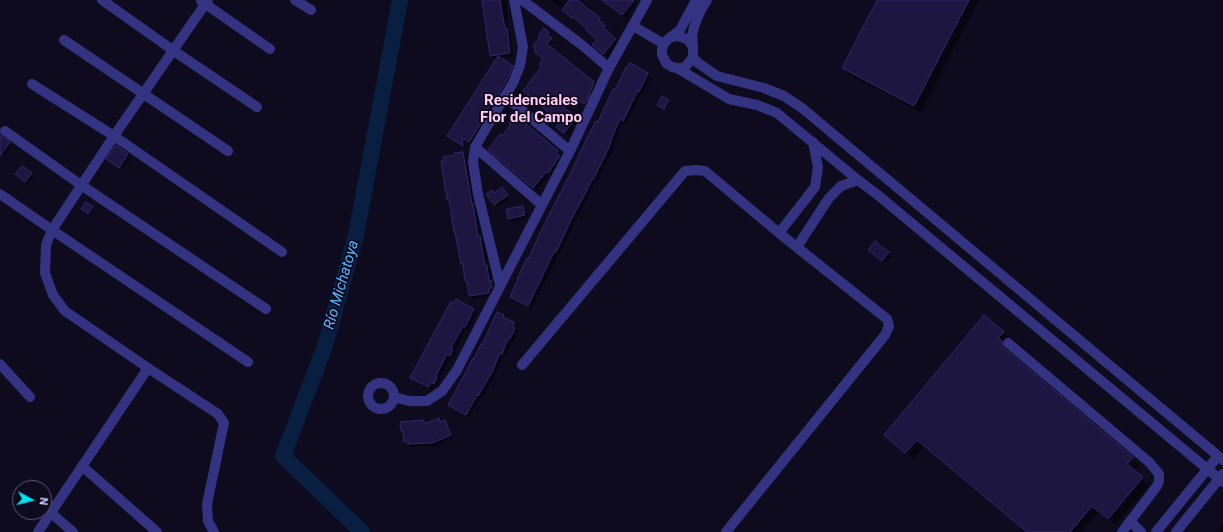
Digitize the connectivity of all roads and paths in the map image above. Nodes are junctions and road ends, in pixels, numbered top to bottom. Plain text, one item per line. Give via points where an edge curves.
1 (102, 0) edge
2 (295, 0) edge
3 (514, 0) edge
4 (522, 0) edge
5 (647, 0) edge
6 (696, 0) edge
7 (707, 0) edge
8 (204, 1) edge
9 (311, 10) dead end
10 (634, 26) junction
11 (672, 37) junction
12 (64, 40) dead end
13 (664, 44) junction
14 (270, 49) dead end
15 (174, 51) junction
16 (693, 52) junction
17 (610, 68) junction
18 (678, 68) junction
19 (32, 84) dead end
20 (144, 93) junction
21 (505, 96) junction
22 (258, 107) dead end
23 (5, 131) dead end
24 (114, 136) junction
25 (813, 142) junction
26 (475, 147) junction
27 (228, 151) dead end
28 (570, 151) junction
29 (858, 180) junction
30 (81, 185) junction
31 (815, 187) junction
32 (0, 194) edge
33 (829, 198) junction
34 (542, 205) junction
35 (52, 230) junction
36 (779, 233) junction
37 (797, 247) junction
38 (282, 252) dead end
39 (500, 285) junction
40 (266, 309) dead end
41 (1008, 343) dead end
42 (248, 362) dead end
43 (0, 364) edge
44 (522, 365) dead end
45 (148, 368) junction
46 (30, 397) dead end
47 (394, 397) dead end
48 (1220, 458) edge
49 (82, 466) junction
50 (1207, 469) junction
51 (1222, 479) edge
52 (52, 510) edge
53 (52, 515) edge
54 (46, 520) edge
55 (1130, 521) junction
56 (38, 532) edge
57 (73, 532) edge
58 (157, 532) edge
59 (214, 532) edge
60 (726, 532) edge
61 (1122, 532) edge
62 (1141, 532) edge
63 (1156, 532) edge
64 (1176, 532) edge

1 - 15 street
2 - 9 street
3 - 21 street via 523,47 520,65
4 - 17 street
5 - 10 street
6 - 11 street via 680,30
7 - 16 street via 692,35
8 - 14 street
8 - 15 street
10 - 13 street
10 - 17 street
11 - 13 street
11 - 16 street via 687,38 691,42
12 - 20 street
13 - 18 street via 664,60 672,67
15 - 20 street
15 - 22 street
16 - 18 street via 687,65
16 - 48 street via 698,63 717,76 764,88 784,96 802,108
17 - 28 street
18 - 25 street via 729,99 757,105 777,113
19 - 24 street
20 - 24 street
20 - 27 street
21 - 26 street
21 - 28 street
23 - 30 street
24 - 30 street
24 - 38 street
25 - 29 street
25 - 31 street via 818,167
26 - 34 street
26 - 39 street via 473,162 478,194
28 - 34 street
29 - 33 street via 841,186
29 - 50 street
30 - 35 street
30 - 40 street
31 - 33 street
31 - 36 street
32 - 35 street
33 - 37 street
34 - 39 street
35 - 42 street
35 - 45 street via 46,245 46,273 53,295 65,311
36 - 37 street
36 - 44 street via 706,171 685,171
37 - 60 street via 887,319 889,326 885,335
39 - 47 street via 457,370 442,391 427,401 409,402
41 - 55 street via 1149,462 1159,474 1157,486
43 - 46 street
45 - 49 street
45 - 59 street via 218,414 224,423 207,504 208,521
48 - 50 street
49 - 52 street
49 - 58 street
50 - 51 street
50 - 63 street
51 - 64 street
53 - 57 street
54 - 56 street
55 - 61 street
55 - 62 street

